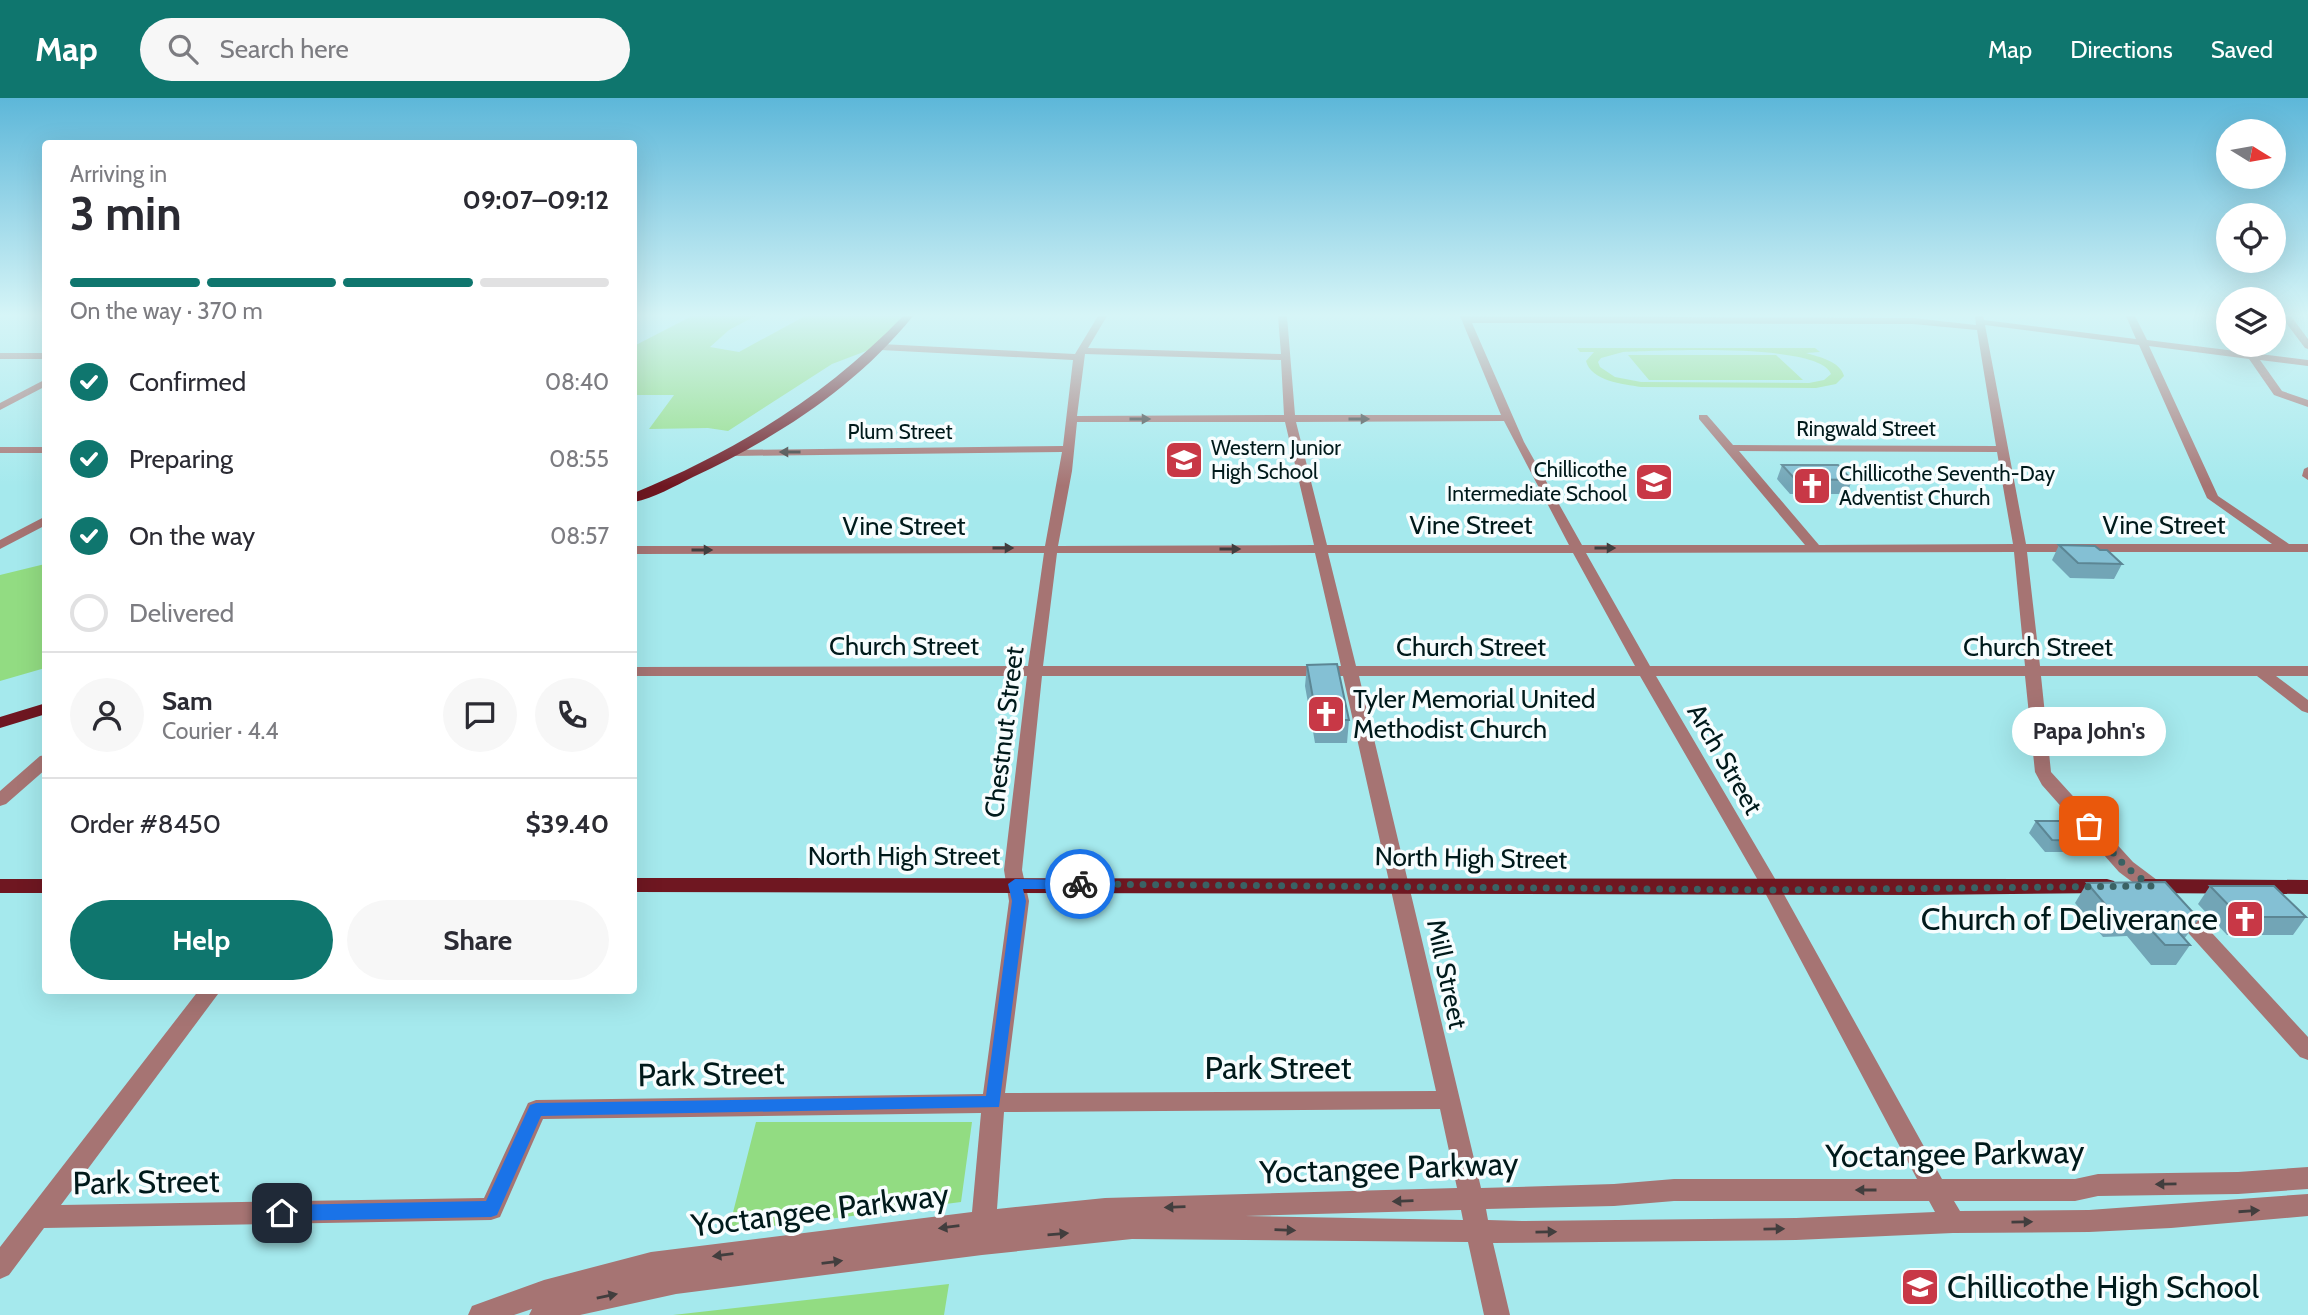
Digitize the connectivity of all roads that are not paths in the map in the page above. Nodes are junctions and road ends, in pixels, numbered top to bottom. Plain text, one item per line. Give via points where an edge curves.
1 (850, 373) edge
2 (1078, 373) edge
3 (1287, 373) edge
4 (1487, 373) edge
5 (1989, 373) edge
6 (2157, 373) edge
7 (2264, 373) edge
8 (42, 384) edge
9 (2308, 404) edge
10 (0, 407) edge
11 (1703, 417) dead end
12 (1506, 418) junction
13 (1072, 419) junction
14 (1290, 419) junction
15 (1729, 448) junction
16 (1069, 449) junction
17 (2003, 449) junction
18 (0, 450) edge
19 (42, 450) edge
20 (732, 453) junction
21 (637, 497) edge
22 (42, 522) edge
23 (0, 545) edge
24 (1578, 547) junction
25 (1051, 548) junction
26 (1815, 548) junction
27 (2020, 548) junction
28 (2286, 548) junction
29 (2308, 548) edge
30 (1321, 549) junction
31 (637, 550) edge
32 (1035, 670) junction
33 (637, 671) edge
34 (2031, 671) junction
35 (2262, 671) junction
36 (2308, 671) edge
37 (1350, 672) junction
38 (1646, 672) junction
39 (2308, 708) edge
40 (42, 709) edge
41 (0, 723) edge
42 (42, 763) edge
43 (0, 800) edge
44 (1015, 884) junction
45 (637, 885) edge
46 (0, 886) edge
47 (42, 886) edge
48 (1401, 886) junction
49 (2151, 886) junction
50 (2308, 887) edge
51 (1772, 890) junction
52 (208, 994) edge
53 (2308, 1051) edge
54 (1448, 1100) junction
55 (993, 1102) junction
56 (2308, 1178) edge
57 (1935, 1189) junction
58 (1471, 1199) junction
59 (2308, 1205) edge
60 (40, 1216) junction
61 (1953, 1222) junction
62 (1478, 1231) junction
63 (983, 1233) junction
64 (0, 1267) edge
65 (481, 1315) edge
66 (542, 1315) edge
67 (1497, 1315) edge

1 - 20 main road via 773,431
2 - 13 street, Chestnut Street
3 - 14 street, Mill Street
4 - 12 street, Arch Street
5 - 17 street
6 - 28 street via 2213,498
7 - 9 street via 2278,393
8 - 10 street
11 - 15 street
14 -> 12 street
12 - 24 street, Arch Street
13 -> 14 street
13 - 16 street, Chestnut Street
14 - 30 street, Mill Street
15 - 17 street, Ringwald Street
15 - 26 street
16 -> 20 street, Plum Street
16 - 25 street, Chestnut Street
17 - 27 street
18 - 19 street
20 - 21 main road
22 - 23 street
24 -> 26 street, Vine Street
24 - 30 street, Vine Street
24 - 38 street, Arch Street
25 -> 30 street, Vine Street
31 -> 25 street, Vine Street
25 - 32 street, Chestnut Street
26 - 27 street, Vine Street
27 - 28 street, Vine Street
27 - 34 street
28 - 29 street, Vine Street
30 - 37 street, Mill Street
32 - 33 street, Church Street
32 - 37 street, Church Street
32 - 44 street, Chestnut Street
34 - 35 street, Church Street
34 - 38 street, Church Street
34 - 49 street via 2043,772 2126,867
35 - 36 street, Church Street
35 - 39 street
37 - 38 street, Church Street
37 - 48 street, Mill Street
38 - 51 street, Arch Street
40 - 41 main road
42 - 43 street
44 - 45 main road, North High Street
44 - 48 main road, North High Street
44 - 55 street, Chestnut Street via 1019,901
46 - 47 main road
48 - 51 main road, North High Street
48 - 54 street, Mill Street
49 - 50 main road, North High Street
49 - 51 main road, North High Street
49 - 53 street via 2170,900
51 - 57 street, Arch Street
52 - 60 street
54 - 55 street, Park Street
54 - 58 street, Mill Street
55 - 60 street, Park Street via 536,1110 491,1209
55 - 63 street, Chestnut Street
56 -> 57 street, Yoctangee Parkway via 2098,1185 2075,1190
57 -> 58 street, Yoctangee Parkway via 1674,1190
57 - 61 street, Arch Street
58 - 62 street, Mill Street
58 -> 63 street, Yoctangee Parkway via 1105,1209
61 -> 59 street, Yoctangee Parkway via 2090,1221
60 - 64 street
62 -> 61 street, Yoctangee Parkway via 1796,1229
63 -> 62 street, Yoctangee Parkway via 1218,1227
62 - 67 street, Mill Street
63 -> 65 street, Yoctangee Parkway via 651,1265 595,1277
66 -> 63 street, Yoctangee Parkway via 676,1282

